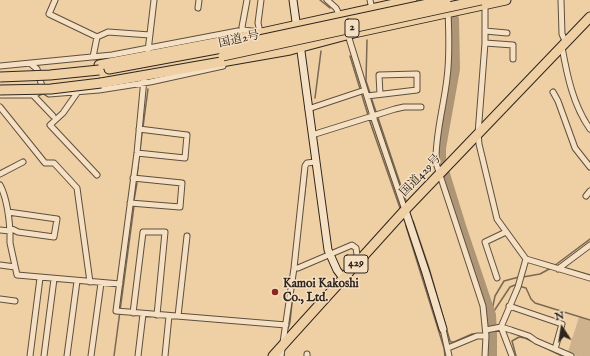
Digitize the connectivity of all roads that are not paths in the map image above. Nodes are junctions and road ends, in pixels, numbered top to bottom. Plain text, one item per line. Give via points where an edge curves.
1 (55, 0) edge
2 (154, 0) edge
3 (199, 0) edge
4 (247, 0) edge
5 (261, 0) edge
6 (293, 0) edge
7 (327, 0) edge
8 (412, 0) edge
9 (447, 0) edge
10 (506, 0) edge
11 (561, 0) edge
12 (483, 2) edge
13 (371, 4) edge
14 (198, 8) dead end
15 (448, 13) junction
16 (340, 16) junction
17 (590, 17) edge
18 (297, 25) junction
19 (243, 30) junction
20 (485, 31) junction
21 (260, 32) junction
22 (507, 33) dead end
23 (150, 35) junction
24 (348, 35) junction
25 (97, 37) junction
26 (485, 43) junction
27 (564, 45) junction
28 (300, 47) junction
29 (148, 50) junction
30 (290, 50) junction
31 (222, 52) junction
32 (92, 57) junction
33 (513, 59) dead end
34 (31, 64) junction
35 (0, 66) edge
36 (100, 74) junction
37 (0, 77) edge
38 (144, 81) junction
39 (0, 85) edge
40 (0, 90) edge
41 (43, 90) junction
42 (553, 92) dead end
43 (77, 93) junction
44 (365, 94) junction
45 (380, 94) junction
46 (0, 95) edge
47 (33, 95) junction
48 (421, 106) dead end
49 (0, 107) edge
50 (308, 109) junction
51 (53, 116) dead end
52 (372, 116) junction
53 (139, 129) junction
54 (590, 129) edge
55 (478, 134) junction
56 (312, 135) junction
57 (136, 153) junction
58 (23, 162) dead end
59 (316, 162) junction
60 (590, 167) edge
61 (442, 171) junction
62 (0, 174) edge
63 (97, 175) dead end
64 (133, 178) junction
65 (0, 185) edge
66 (130, 203) junction
67 (406, 210) junction
68 (8, 212) junction
69 (0, 230) edge
70 (10, 230) junction
71 (506, 232) junction
72 (187, 236) dead end
73 (590, 244) edge
74 (330, 255) junction
75 (526, 259) junction
76 (358, 262) junction
77 (0, 265) edge
78 (15, 267) junction
79 (295, 268) junction
80 (557, 268) junction
81 (40, 278) junction
82 (343, 278) junction
83 (497, 278) dead end
84 (590, 278) edge
85 (54, 279) junction
86 (77, 281) junction
87 (90, 282) junction
88 (101, 283) junction
89 (120, 284) junction
90 (0, 299) edge
91 (15, 301) dead end
92 (509, 306) junction
93 (133, 313) junction
94 (143, 314) junction
95 (157, 315) junction
96 (169, 316) junction
97 (178, 316) junction
98 (286, 324) junction
99 (499, 327) junction
100 (443, 330) joint
101 (486, 332) junction
102 (282, 346) junction
103 (448, 348) junction
104 (555, 349) junction
105 (30, 356) edge
106 (44, 356) edge
107 (67, 356) edge
108 (91, 356) edge
109 (138, 356) edge
110 (165, 356) edge
111 (273, 356) edge
112 (281, 356) edge
113 (448, 356) edge
114 (485, 356) edge
115 (512, 356) edge
116 (571, 356) edge

1 - 25 street via 49,14
2 - 23 street
3 - 14 street
4 - 19 street
5 - 21 street via 258,23
6 - 18 street
7 - 16 street
8 - 13 highway
9 - 15 street
9 - 31 highway, 国道2号 / 2, bridge
10 - 12 highway
11 - 27 street
12 - 15 highway
12 - 20 street
12 - 31 highway, 国道2号 / 2, bridge
13 - 16 highway
15 - 24 highway
15 - 61 street via 450,52 436,151 436,163
16 - 18 highway
17 - 27 highway, 国道429号 / 429
18 - 21 highway
18 - 28 street
19 - 21 street
19 - 29 street
20 - 22 street
20 - 26 street
21 - 36 highway
23 - 25 street via 108,32
23 - 29 street
24 - 28 highway
24 - 44 street
25 - 32 street
26 - 33 street via 513,45
26 - 55 street
27 - 54 street via 574,96
27 - 55 highway, 国道429号 / 429
28 - 30 highway
28 - 50 street
29 - 32 street
30 - 36 highway
30 - 38 street
31 - 36 highway, 国道2号 / 2 via 150,70
32 - 34 street
34 - 35 street
34 - 41 street via 37,69
36 - 37 highway, 国道2号 / 2, bridge
36 - 39 highway, 国道2号 / 2 via 51,84
36 - 40 highway, bridge via 51,89
38 - 43 street
38 - 53 street
41 - 43 street via 49,94
41 - 47 street
42 - 60 street via 575,148
43 - 63 street via 63,113 50,125
44 - 45 street
44 - 50 street
44 - 52 street
45 - 45 street via 417,90 417,74 379,75
46 - 47 street
47 - 51 street
48 - 52 street via 404,106
49 - 87 street via 45,163 54,163 77,188
50 - 56 street
52 - 56 street
52 - 67 street
53 - 57 street
53 - 57 street via 187,135 185,158
55 - 61 highway, 国道429号 / 429
55 - 71 street via 496,215
56 - 59 street
57 - 64 street
58 - 62 street
59 - 74 street
59 - 79 street via 307,163 305,166
61 - 67 highway, 国道429号 / 429
61 - 101 street via 483,306
64 - 66 street
64 - 66 street via 182,183 180,208
65 - 68 street
66 - 89 street
67 - 76 highway, 国道429号 / 429
67 - 100 street
68 - 70 street
68 - 70 street via 57,219 54,236
69 - 70 street
70 - 78 street
71 - 75 street
71 - 83 street via 485,242
72 - 97 street
73 - 80 street
74 - 76 street via 352,245 356,248
74 - 79 street
74 - 82 street
75 - 80 street
75 - 92 street
76 - 82 highway, 国道429号 / 429
77 - 78 street
78 - 81 street via 17,275
79 - 98 street
80 - 84 street
81 - 85 street
81 - 105 street
82 - 102 highway, 国道429号 / 429
85 - 86 street
85 - 106 street
86 - 87 street
86 - 107 street
87 - 88 street
88 - 89 street
88 - 108 street
89 - 93 street via 116,311
90 - 91 street
92 - 99 street
92 - 104 street via 562,324
93 - 94 street
93 - 95 street via 143,232 165,232
94 - 95 street
94 - 109 street
95 - 96 street
96 - 97 street
96 - 110 street
97 - 98 street
98 - 102 street
99 - 101 street
99 - 104 street via 529,336
99 - 115 street
100 - 103 street
101 - 103 street
101 - 114 street
102 - 111 highway, 国道429号 / 429
102 - 112 street
103 - 113 street
104 - 116 street

